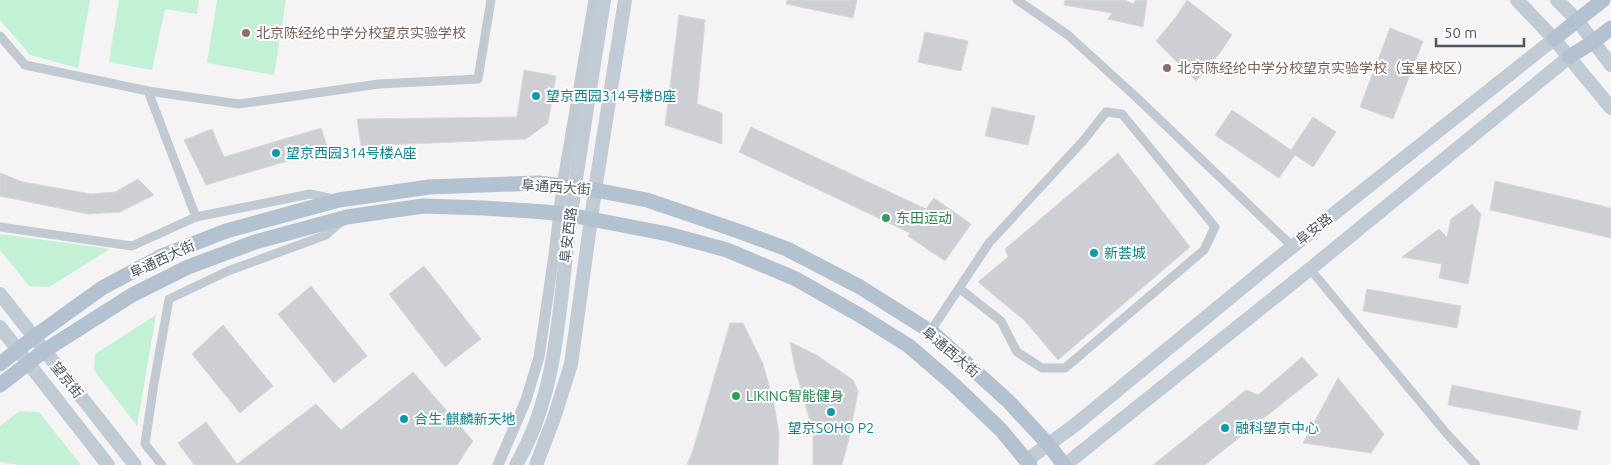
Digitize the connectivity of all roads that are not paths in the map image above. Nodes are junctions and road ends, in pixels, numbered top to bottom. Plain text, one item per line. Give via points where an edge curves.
1 (491, 0) edge
2 (594, 0) edge
3 (604, 0) edge
4 (625, 0) edge
5 (1017, 0) edge
6 (1516, 0) edge
7 (1557, 0) edge
8 (1603, 0) edge
9 (1577, 20) junction
10 (1611, 28) edge
11 (0, 36) edge
12 (1554, 39) junction
13 (1593, 42) junction
14 (1569, 57) junction
15 (1611, 65) edge
16 (148, 91) junction
17 (1611, 108) edge
18 (569, 187) junction
19 (595, 190) junction
20 (339, 200) junction
21 (565, 214) junction
22 (196, 217) junction
23 (347, 217) junction
24 (591, 219) junction
25 (0, 227) edge
26 (1293, 246) junction
27 (1310, 269) junction
28 (959, 288) junction
29 (0, 294) edge
30 (0, 327) edge
31 (930, 332) junction
32 (34, 337) junction
33 (18, 350) junction
34 (44, 351) junction
35 (28, 362) junction
36 (0, 364) edge
37 (0, 385) edge
38 (1094, 410) junction
39 (1106, 432) junction
40 (1048, 444) junction
41 (1029, 463) edge
42 (108, 465) edge
43 (135, 465) edge
44 (162, 465) edge
45 (498, 465) edge
46 (516, 465) edge
47 (536, 465) edge
48 (1064, 465) edge
49 (1476, 465) edge

1 - 16 street via 478,79 379,84 239,104
2 - 18 street
3 - 18 main road, 阜安西路
4 - 19 main road, 阜安西路
5 - 26 street via 1074,41 1136,96
6 - 12 main road
7 - 9 main road
8 - 9 main road, 阜安路
9 - 12 main road, 阜安路
9 - 13 main road
10 - 13 main road, 阜安路
11 - 16 street via 25,65
12 - 14 main road
12 - 26 main road, 阜安路
13 - 14 main road, 阜安路
13 - 15 main road
14 - 17 main road
14 - 27 main road, 阜安路
16 - 22 street
18 - 19 main road, 阜通西大街
18 - 20 main road, 阜通西大街 via 540,183 429,187
18 - 21 main road, 阜安西路
19 - 24 main road, 阜安西路
19 - 31 main road, 阜通西大街 via 647,200 787,249 860,287
20 - 22 street via 310,194
20 - 32 main road, 阜通西大街 via 226,231 162,256 102,288
21 - 23 main road, 阜通西大街 via 423,206
21 - 24 main road, 阜通西大街
21 - 45 street via 538,357 526,400
21 - 46 main road, 阜安西路 via 553,358 540,411
22 - 25 street via 132,246
23 - 34 main road, 阜通西大街 via 255,242 188,267 132,295
23 - 44 street via 326,235 228,271 169,299 146,444
24 - 41 main road, 阜通西大街 via 727,250 796,279 909,346 1001,430
24 - 47 main road, 阜安西路 via 571,364
26 - 38 main road, 阜安路
27 - 39 main road, 阜安路
27 - 49 street
28 - 28 street via 989,244 1084,141 1106,112 1122,114 1216,227 1204,250 1065,368 1042,368 1017,352 1001,321
28 - 31 street
29 - 32 main road, 望京街
30 - 33 main road, 望京街
31 - 40 main road, 阜通西大街 via 1008,401
32 - 33 main road, 阜通西大街
32 - 34 main road, 望京街
33 - 35 main road, 望京街
33 - 36 main road, 阜通西大街
34 - 35 main road, 阜通西大街
34 - 43 main road, 望京街
35 - 37 main road, 阜通西大街
35 - 42 main road, 望京街
38 - 39 main road via 1093,424
38 - 40 main road, 阜安路
39 - 48 main road, 阜安路
40 - 41 main road, 阜安路
40 - 48 main road, 阜通西大街

